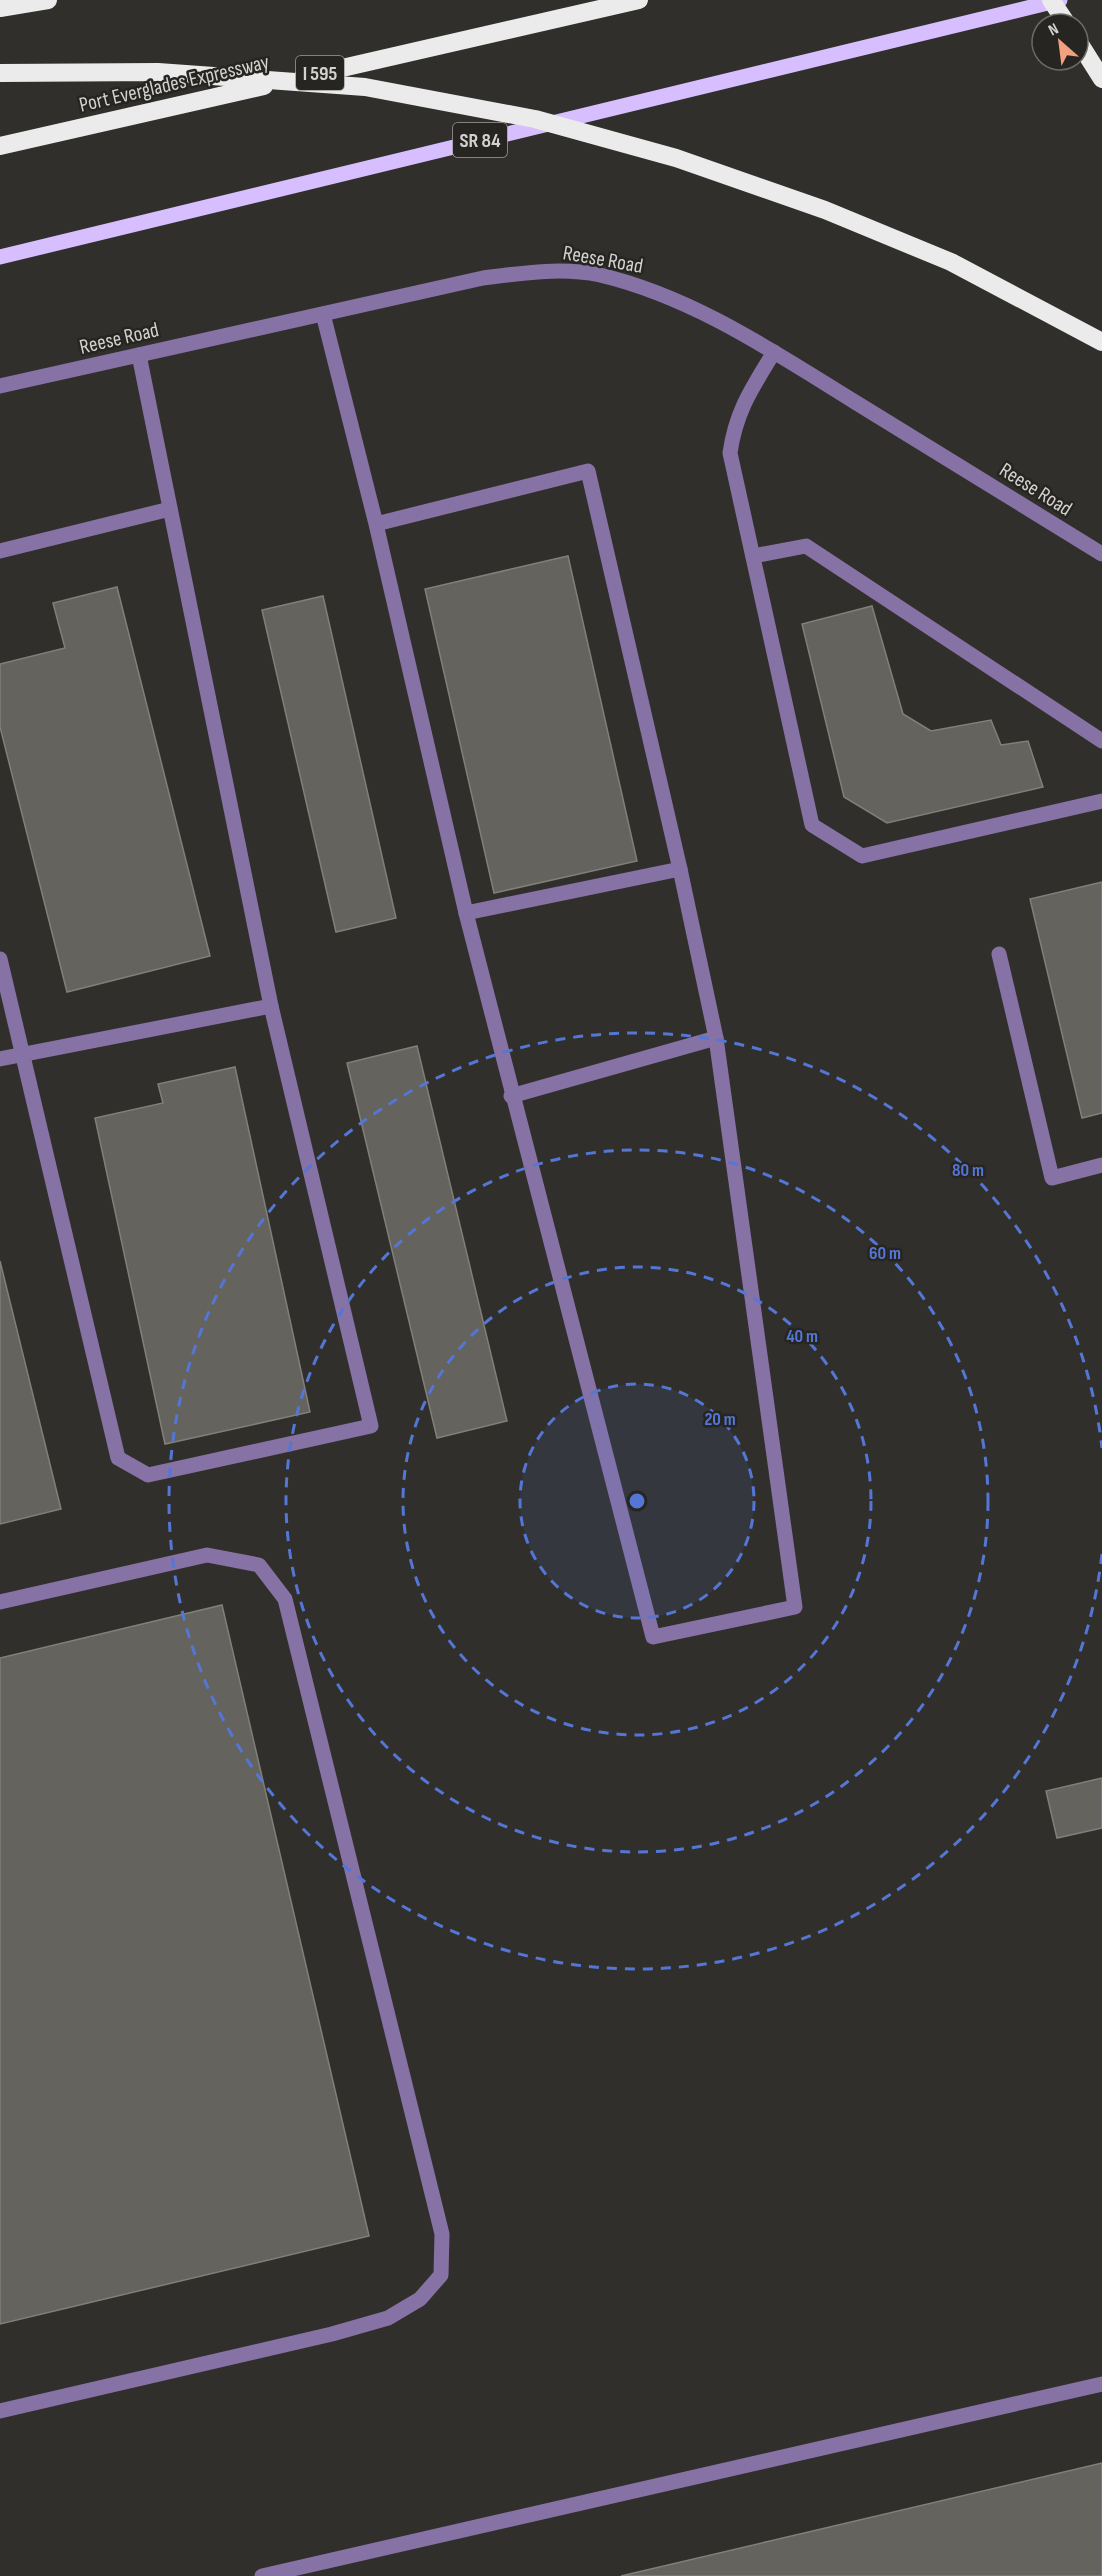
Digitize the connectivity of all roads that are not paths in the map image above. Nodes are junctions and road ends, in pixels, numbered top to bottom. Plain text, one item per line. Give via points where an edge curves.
1 (48, 0) edge
2 (639, 0) edge
3 (1060, 0) edge
4 (0, 8) edge
5 (1090, 59) edge
6 (0, 72) edge
7 (1102, 79) edge
8 (0, 146) edge
9 (0, 256) edge
10 (323, 314) junction
11 (1102, 342) edge
12 (774, 352) junction
13 (139, 355) junction
14 (0, 386) edge
15 (170, 509) junction
16 (376, 524) junction
17 (0, 551) edge
18 (1102, 554) edge
19 (753, 556) junction
20 (1102, 741) edge
21 (1102, 801) edge
22 (680, 868) junction
23 (466, 913) junction
24 (999, 954) dead end
25 (0, 959) edge
26 (271, 1006) junction
27 (716, 1038) junction
28 (22, 1055) junction
29 (0, 1059) edge
30 (512, 1096) junction
31 (1102, 1165) edge
32 (0, 1602) edge
33 (1102, 2384) edge
34 (0, 2411) edge
35 (262, 2576) edge

1 - 4 highway
2 - 8 highway, Port Everglades Expressway / I 595
3 - 9 main road, SR 84
5 - 7 highway
6 - 11 highway via 158,72 365,87 535,119 676,158 825,210 951,262
10 - 12 street, Reese Road via 483,278 549,270 598,275 651,289
10 - 13 street, Reese Road
10 - 16 street
12 - 18 street, Reese Road
12 - 19 street via 741,406 730,453
13 - 14 street, Reese Road
13 - 15 street
15 - 17 street
15 - 26 street
16 - 22 street via 588,471
16 - 23 street
19 - 20 street via 806,546
19 - 21 street via 812,825 862,856
22 - 23 street
22 - 27 street
23 - 30 street
24 - 31 street via 1052,1178
25 - 28 street
26 - 28 street
26 - 28 street via 371,1426 148,1474 118,1458
27 - 30 street
27 - 30 street via 795,1606 653,1637
28 - 29 street
32 - 34 street via 207,1555 260,1565 285,1599 442,2234 441,2275 420,2299 388,2318
33 - 35 street

